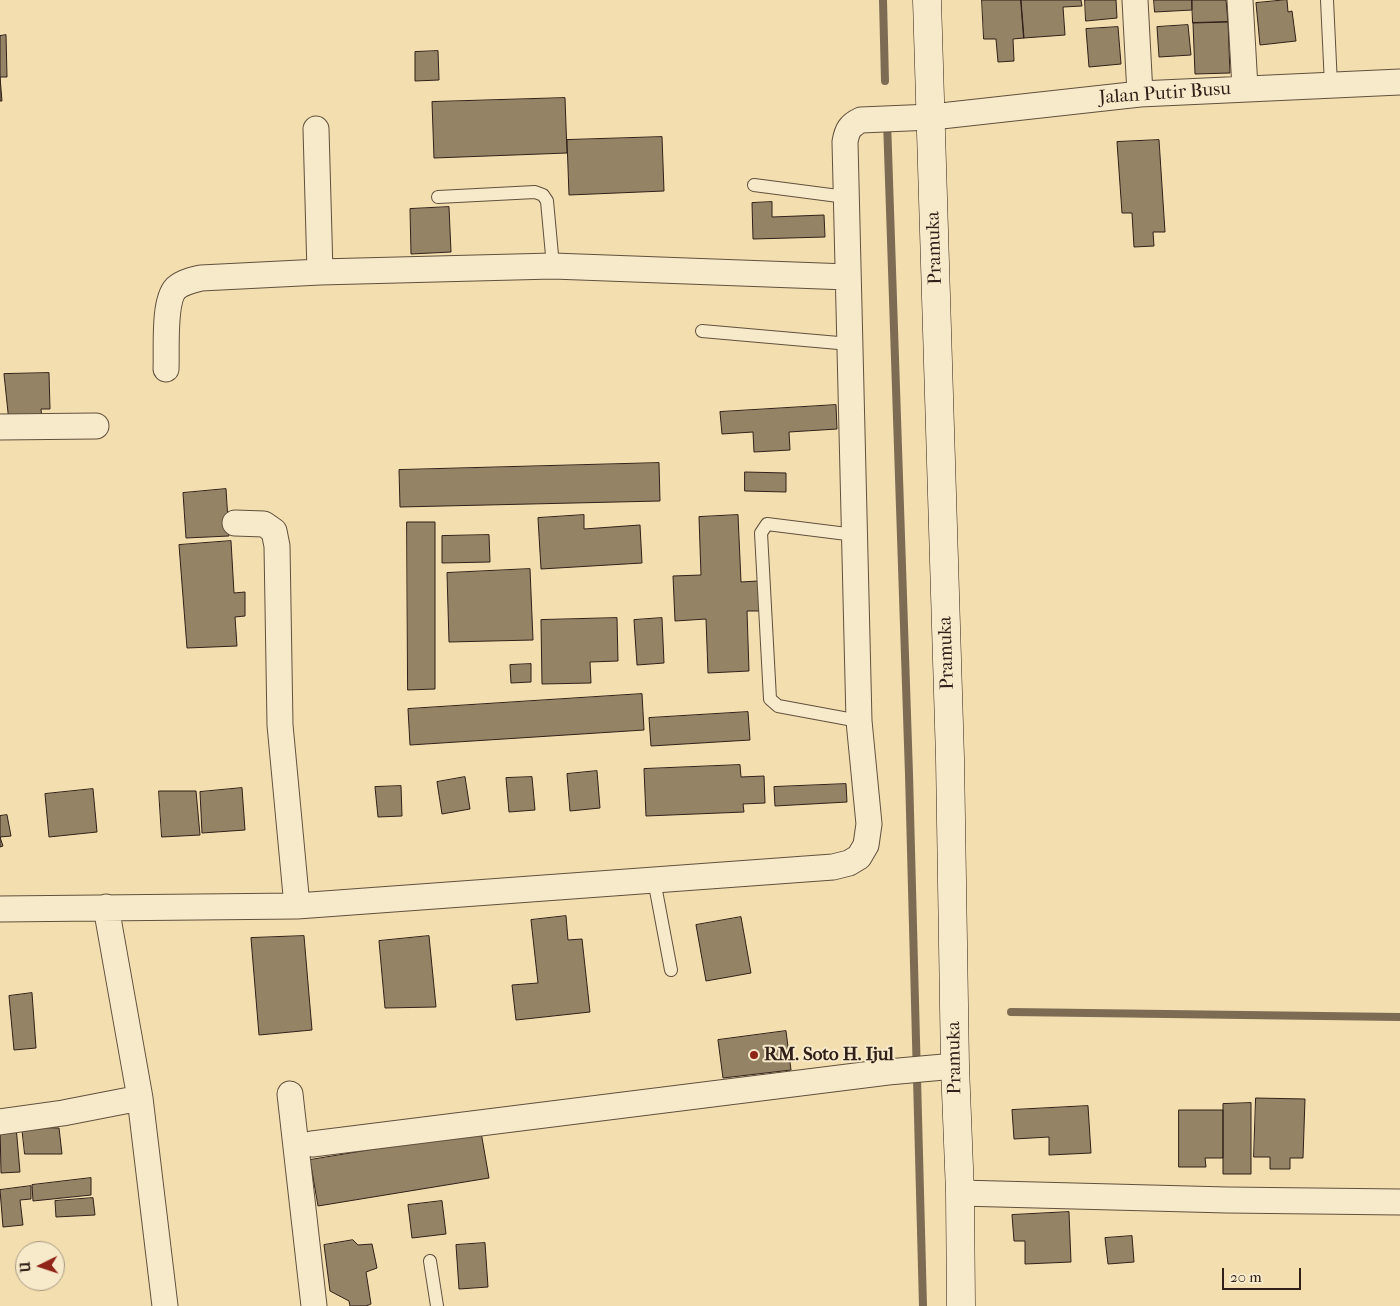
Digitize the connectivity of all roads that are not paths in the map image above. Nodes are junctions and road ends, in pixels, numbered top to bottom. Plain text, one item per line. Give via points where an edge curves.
1 (927, 0) edge
2 (1135, 0) edge
3 (1240, 0) edge
4 (1326, 0) edge
5 (1400, 82) edge
6 (1331, 85) junction
7 (1245, 88) junction
8 (1140, 94) junction
9 (932, 117) junction
10 (316, 130) dead end
11 (754, 185) dead end
12 (846, 196) junction
13 (438, 198) dead end
14 (553, 266) junction
15 (320, 272) junction
16 (848, 277) junction
17 (702, 331) dead end
18 (850, 344) junction
19 (166, 369) dead end
20 (96, 426) dead end
21 (0, 427) edge
22 (235, 523) dead end
23 (855, 535) junction
24 (860, 721) junction
25 (654, 880) junction
26 (297, 906) junction
27 (106, 907) junction
28 (0, 909) edge
29 (671, 970) dead end
30 (955, 1066) junction
31 (290, 1094) dead end
32 (140, 1098) junction
33 (0, 1122) edge
34 (312, 1144) dead end
35 (960, 1193) junction
36 (1400, 1202) edge
37 (430, 1261) dead end
38 (165, 1306) edge
39 (314, 1306) edge
40 (437, 1306) edge
41 (962, 1306) edge

1 - 9 street, Pramuka
2 - 8 street
3 - 7 street
4 - 6 lane
5 - 6 street, Jalan Putir Busu
6 - 7 street, Jalan Putir Busu
7 - 8 street, Jalan Putir Busu
8 - 9 street, Jalan Putir Busu
9 - 12 street, Jalan Putir Busu via 861,120 851,125 845,142
9 - 30 street, Pramuka
10 - 15 street
11 - 12 lane
12 - 16 street, Jalan Putir Busu
13 - 14 lane via 535,192 544,195
14 - 15 street
14 - 16 street
15 - 19 street via 187,281 175,289 170,298
16 - 18 street, Jalan Putir Busu
17 - 18 lane
18 - 23 street, Jalan Putir Busu
20 - 21 street
22 - 26 street via 264,524 274,530 277,546 280,725
23 - 24 street, Jalan Putir Busu
23 - 24 lane via 767,524 761,533 770,699 778,706
24 - 25 street, Jalan Putir Busu via 869,824 866,845 859,857 833,867
25 - 26 street
25 - 29 lane
26 - 27 street
27 - 28 street
27 - 32 street
30 - 34 street
30 - 35 street, Pramuka
31 - 39 street
32 - 33 street
32 - 38 street
35 - 36 street
35 - 41 street, Pramuka
37 - 40 lane

